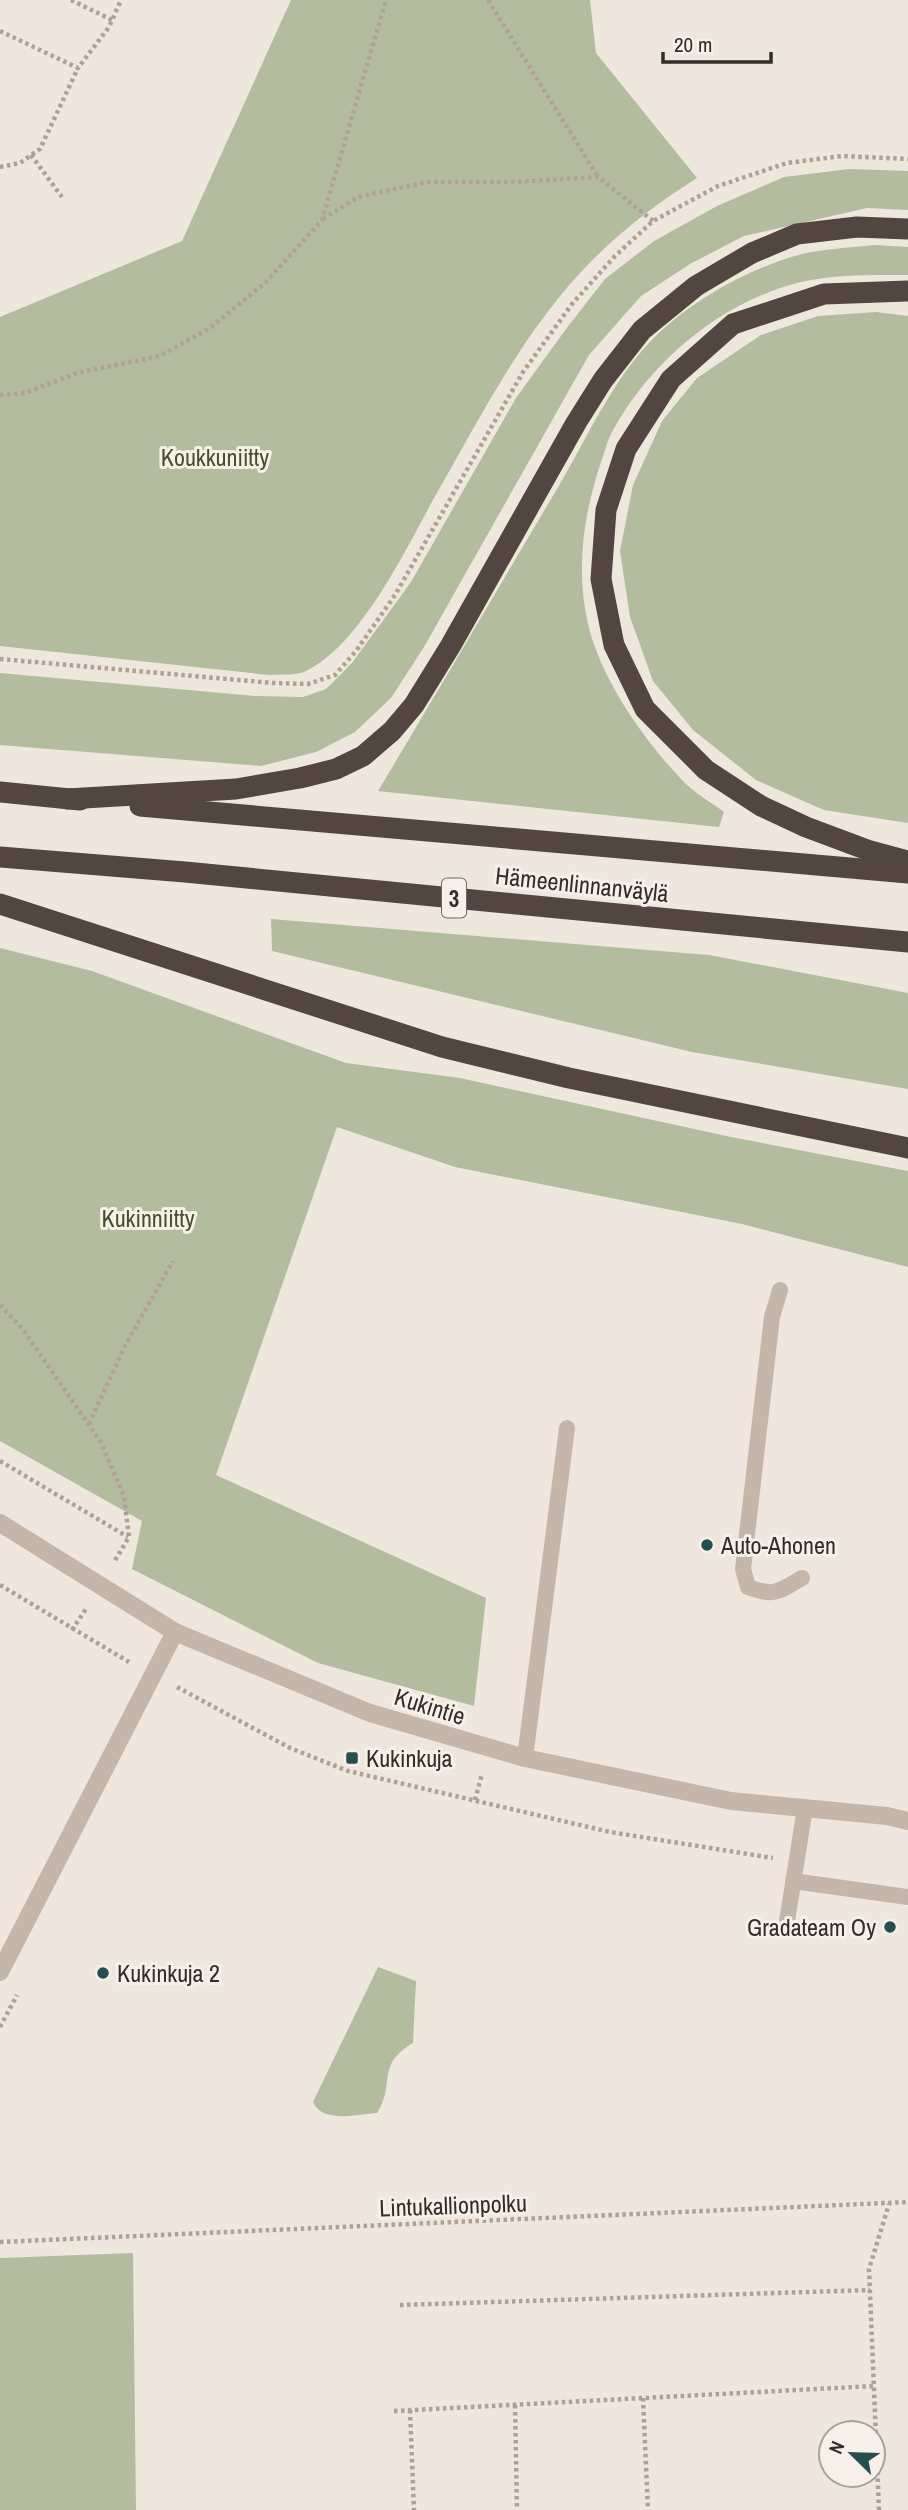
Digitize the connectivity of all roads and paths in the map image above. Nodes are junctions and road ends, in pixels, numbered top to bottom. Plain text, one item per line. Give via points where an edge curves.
1 (71, 0) edge
2 (121, 0) edge
3 (386, 0) edge
4 (488, 0) edge
5 (112, 20) junction
6 (0, 31) edge
7 (78, 68) junction
8 (31, 155) junction
9 (908, 159) edge
10 (0, 166) edge
11 (598, 177) junction
12 (62, 197) dead end
13 (322, 220) junction
14 (653, 221) junction
15 (908, 229) edge
16 (908, 291) edge
17 (0, 395) edge
18 (0, 659) edge
19 (0, 792) edge
20 (67, 799) junction
21 (0, 857) edge
22 (908, 861) edge
23 (908, 873) edge
24 (0, 904) edge
25 (908, 942) edge
26 (908, 1148) edge
27 (173, 1261) dead end
28 (780, 1290) dead end
29 (0, 1305) edge
30 (89, 1425) junction
31 (567, 1428) dead end
32 (0, 1461) edge
33 (0, 1523) edge
34 (802, 1578) dead end
35 (0, 1585) edge
36 (174, 1632) junction
37 (152, 1676) junction
38 (525, 1758) junction
39 (805, 1808) junction
40 (908, 1815) edge
41 (887, 1816) junction
42 (908, 1821) edge
43 (795, 1862) junction
44 (793, 1881) junction
45 (908, 1897) edge
46 (787, 1921) dead end
47 (0, 1972) edge
48 (908, 2202) edge
49 (889, 2204) junction
50 (0, 2242) edge
51 (870, 2290) junction
52 (400, 2305) dead end
53 (874, 2386) junction
54 (643, 2398) junction
55 (515, 2405) junction
56 (410, 2410) junction
57 (394, 2411) dead end
58 (414, 2510) edge
59 (517, 2510) edge
60 (648, 2510) edge
61 (880, 2510) edge

1 - 5 path
2 - 5 path
3 - 13 path
4 - 11 path
5 - 7 path
6 - 7 path
7 - 8 path via 40,149
8 - 10 path via 20,163
8 - 12 path
9 - 14 path via 842,156 787,163 718,186
11 - 13 path via 427,182 358,197
11 - 14 path
13 - 17 path via 265,283 210,328 170,351 77,373 25,393
14 - 18 path via 572,304 523,372 395,595 335,675 308,684 273,683
15 - 20 highway via 857,227 797,234 752,253 696,286 642,330 576,423 414,705 363,756 337,769 236,789
16 - 22 highway via 824,294 733,324 671,379 626,449 606,510 601,579 614,645 645,709 706,770 761,806 806,827
19 - 20 highway, Hämeenlinnanväylä
20 - 23 highway, Hämeenlinnanväylä
21 - 25 highway, Hämeenlinnanväylä / 3
24 - 26 highway via 442,1047
27 - 30 path via 125,1346
28 - 34 lane via 772,1317 743,1569 748,1587 766,1594
29 - 30 path via 22,1328
30 - 32 path via 124,1496 129,1537
31 - 38 lane
33 - 36 street, Kukintie
35 - 37 path
36 - 37 street
36 - 38 street, Kukintie via 370,1713
37 - 43 path via 290,1748 348,1771 610,1832
37 - 47 street
38 - 39 street, Kukintie via 731,1801
39 - 41 street, Kukintie
39 - 43 lane
40 - 41 street, Kukintie
41 - 42 street, Kukintie
43 - 44 lane
44 - 45 lane
44 - 46 lane
48 - 49 path, Lintukallionpolku
49 - 50 path, Lintukallionpolku
49 - 51 path via 869,2269
51 - 52 path
51 - 53 path
53 - 54 path
53 - 61 path
54 - 55 path
54 - 60 path
55 - 56 path
55 - 59 path
56 - 57 path
56 - 58 path

